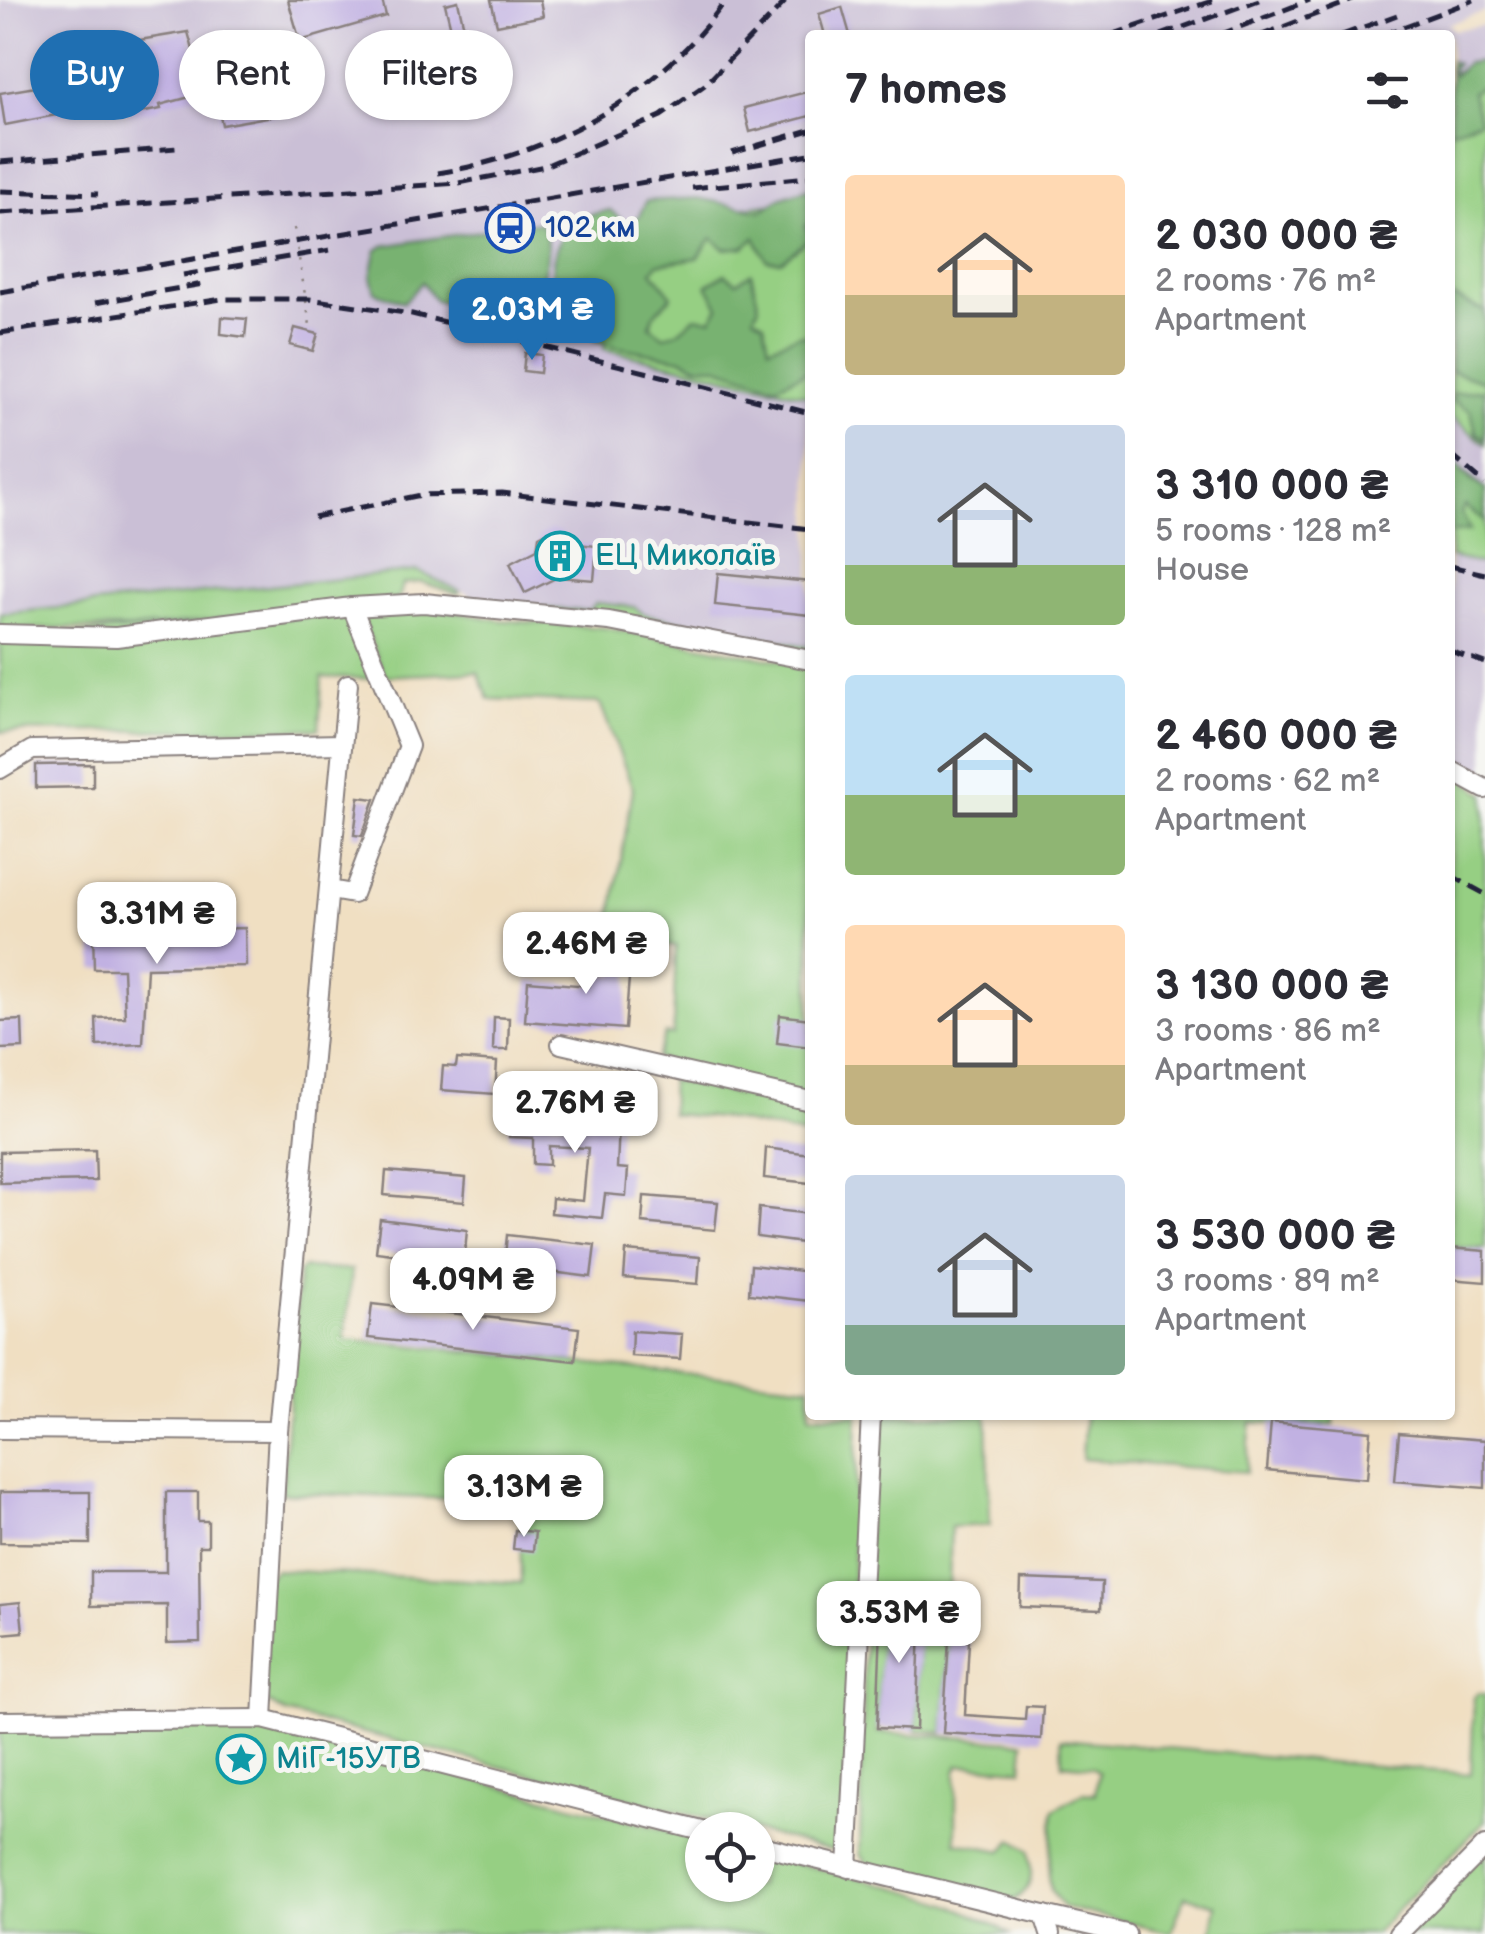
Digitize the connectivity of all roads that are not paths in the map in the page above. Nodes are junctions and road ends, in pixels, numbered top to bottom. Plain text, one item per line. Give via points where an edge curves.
1 (352, 607) junction
2 (0, 634) edge
3 (805, 659) edge
4 (348, 684) dead end
5 (342, 744) junction
6 (0, 770) edge
7 (1455, 773) edge
8 (1485, 788) edge
9 (330, 890) junction
10 (561, 1044) dead end
11 (805, 1100) edge
12 (870, 1420) edge
13 (0, 1428) edge
14 (278, 1431) junction
15 (263, 1719) junction
16 (0, 1722) edge
17 (685, 1827) edge
18 (1485, 1846) edge
19 (775, 1849) edge
20 (848, 1868) junction
21 (1044, 1915) junction
22 (1050, 1934) edge
23 (1126, 1934) edge
24 (1398, 1934) edge

1 - 2 street via 116,637
1 - 3 street via 424,603 609,621
1 - 9 street via 409,746 353,894
4 - 5 street
5 - 6 street via 32,750
5 - 9 street
7 - 8 street
9 - 14 street
10 - 11 street
12 - 20 street
13 - 14 street
14 - 15 street
15 - 16 street
15 - 17 street
18 - 24 street
19 - 20 street
20 - 21 street
21 - 22 street
21 - 23 street

